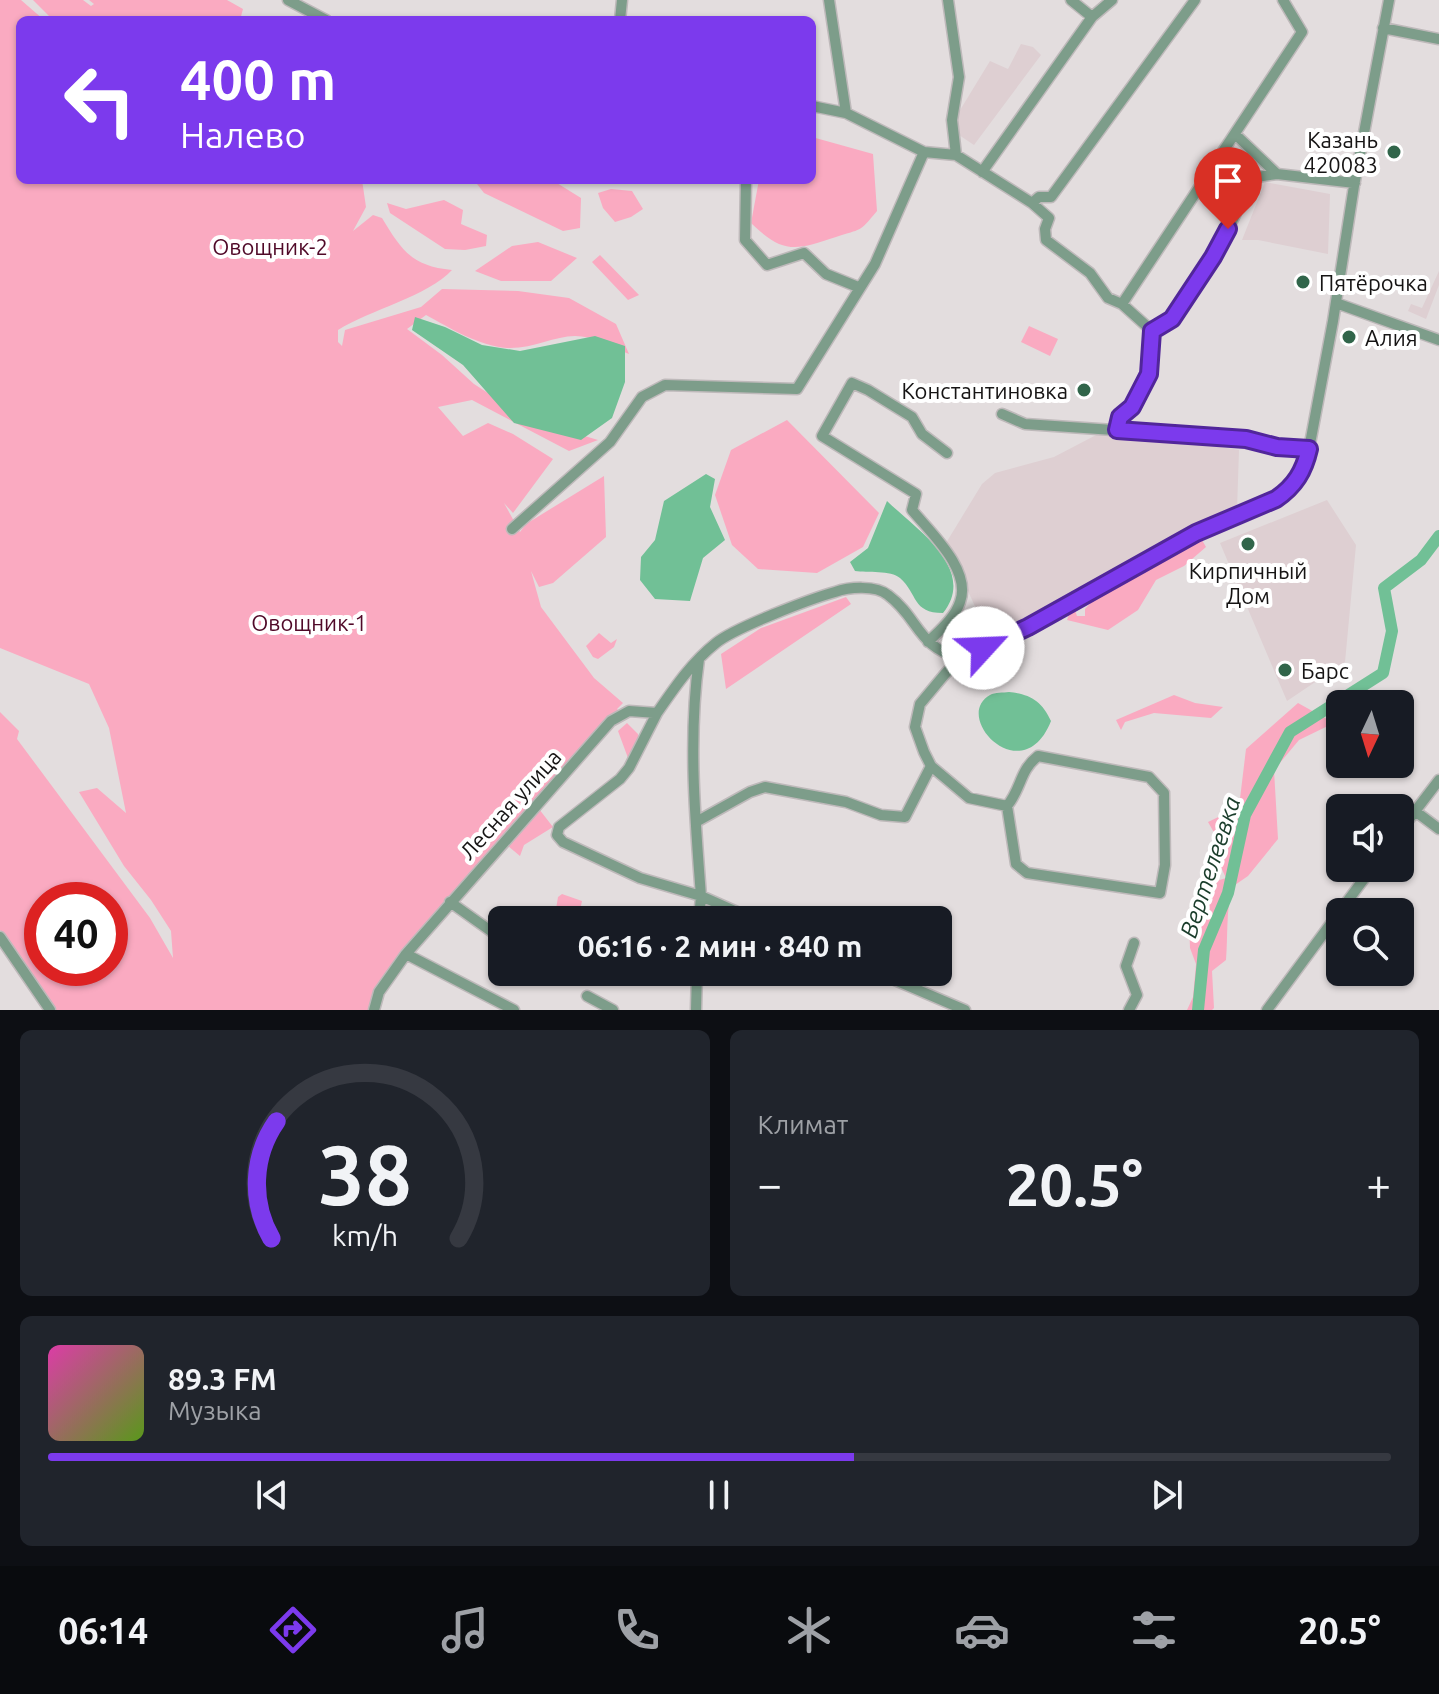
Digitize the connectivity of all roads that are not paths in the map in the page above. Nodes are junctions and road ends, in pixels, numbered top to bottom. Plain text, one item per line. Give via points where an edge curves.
1 (288, 0) edge
2 (829, 0) edge
3 (948, 0) edge
4 (1071, 0) edge
5 (1112, 0) edge
6 (1195, 0) edge
7 (1283, 0) edge
8 (1389, 0) edge
9 (318, 16) edge
10 (1092, 17) junction
11 (1383, 28) junction
12 (1439, 39) edge
13 (816, 107) edge
14 (846, 113) junction
15 (1236, 135) junction
16 (924, 152) junction
17 (956, 155) junction
18 (982, 172) junction
19 (1277, 174) junction
20 (1233, 181) junction
21 (1355, 183) junction
22 (746, 184) edge
23 (1202, 185) junction
24 (1032, 203) junction
25 (858, 287) junction
26 (1336, 303) junction
27 (1122, 304) junction
28 (1152, 331) junction
29 (1439, 340) edge
30 (1002, 414) dead end
31 (1117, 430) junction
32 (1309, 449) junction
33 (947, 453) dead end
34 (512, 529) dead end
35 (928, 642) junction
36 (960, 658) junction
37 (699, 659) junction
38 (657, 713) junction
39 (931, 766) junction
40 (1439, 780) edge
41 (1007, 806) junction
42 (1415, 811) joint
43 (696, 822) junction
44 (1439, 829) edge
45 (1362, 882) edge
46 (701, 896) junction
47 (450, 902) junction
48 (700, 906) edge
49 (724, 906) edge
50 (488, 929) edge
51 (0, 937) edge
52 (1134, 943) dead end
53 (406, 954) junction
54 (697, 986) edge
55 (909, 986) edge
56 (587, 996) dead end
57 (50, 1010) edge
58 (374, 1010) edge
59 (514, 1010) edge
60 (613, 1010) edge
61 (696, 1010) edge
62 (965, 1010) edge
63 (1129, 1010) edge
64 (1267, 1010) edge

1 - 9 street
2 - 14 street
3 - 17 street via 959,77 952,120
4 - 10 street
5 - 10 street
6 - 24 street via 1051,197
7 - 15 street via 1302,32
8 - 11 street
10 - 18 street
11 - 12 street
11 - 21 street
13 - 14 street
14 - 16 street
15 - 19 street
15 - 23 street
16 - 17 street
16 - 25 street via 875,264
17 - 18 street
18 - 24 street
19 - 20 street
19 - 21 street
20 - 23 street
20 - 28 street via 1236,213 1220,246 1172,319
21 - 26 street
22 - 25 street via 745,240 767,265 804,253 826,274
23 - 27 street
24 - 27 street via 1049,218 1046,240 1090,273 1108,298
25 - 34 street via 797,389 665,385 642,397 610,442
26 - 29 street
26 - 32 street
27 - 28 street
28 - 31 street via 1149,374
30 - 31 street via 1025,424
31 - 32 street
32 - 36 street via 1300,476 1276,499 1196,533 1028,627
33 - 35 street via 922,434 912,417 852,383 822,436 916,494 912,510 954,561 961,602
35 - 36 street via 942,654
35 - 37 street via 887,593 864,588 837,591 743,628
36 - 39 street via 920,704 915,727
37 - 38 street
37 - 43 street via 692,708
38 - 46 street via 620,779 559,827 557,835 640,878
38 - 47 street, Лесная улица via 629,711 611,721
39 - 41 street via 969,798
39 - 43 street via 905,817 765,787
40 - 42 street
41 - 41 street via 1013,855 1027,873 1160,893 1164,793 1149,777 1038,756 1024,767
42 - 44 street
43 - 46 street
45 - 64 street
46 - 48 street
46 - 49 street
47 - 50 street
47 - 53 street, Лесная улица
51 - 57 street
52 - 63 street via 1126,966 1137,995
53 - 58 street, Лесная улица via 379,992
53 - 59 street
54 - 61 street
55 - 62 street
56 - 60 street

